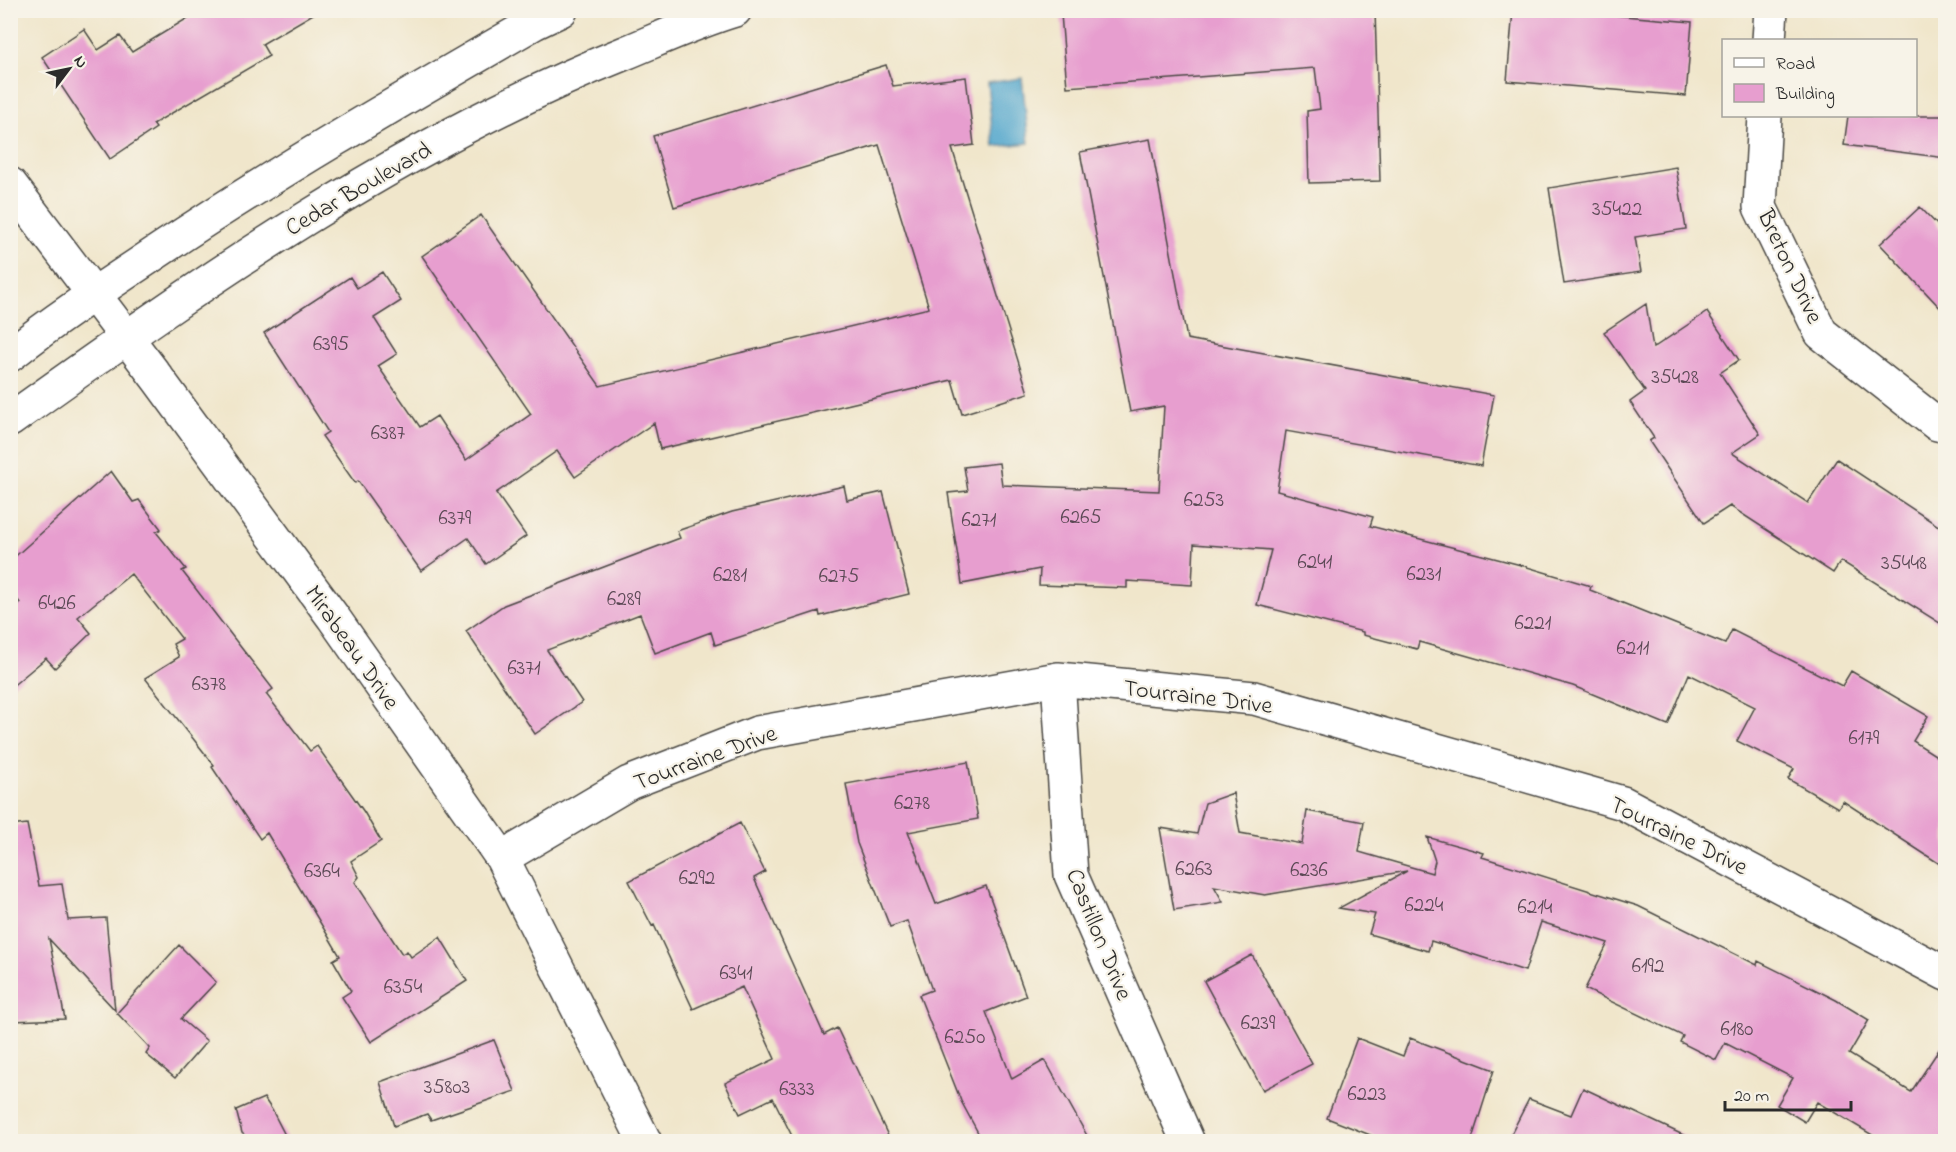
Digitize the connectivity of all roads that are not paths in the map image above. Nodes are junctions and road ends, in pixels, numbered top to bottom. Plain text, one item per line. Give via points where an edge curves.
1 (561, 10) edge
2 (735, 10) edge
3 (1771, 10) edge
4 (1769, 39) edge
5 (1765, 117) edge
6 (10, 184) edge
7 (93, 294) junction
8 (127, 338) junction
9 (10, 355) edge
10 (10, 420) edge
11 (1946, 426) edge
12 (1058, 679) junction
13 (502, 858) junction
14 (1946, 974) edge
15 (640, 1140) edge
16 (1188, 1142) edge

1 - 7 street via 260,184
2 - 8 street, Cedar Boulevard via 568,76 415,154 278,235
3 - 4 street
5 - 11 street, Breton Drive via 1760,207 1821,333 1937,424
6 - 7 street, Mirabeau Drive
7 - 8 street, Mirabeau Drive
7 - 9 street
8 - 10 street, Cedar Boulevard
8 - 13 street, Mirabeau Drive via 333,617
12 - 13 street, Tourraine Drive via 757,733 629,783
12 - 14 street, Tourraine Drive via 1254,698 1623,803
12 - 16 street, Castillon Drive via 1071,875
13 - 15 street, Mirabeau Drive

